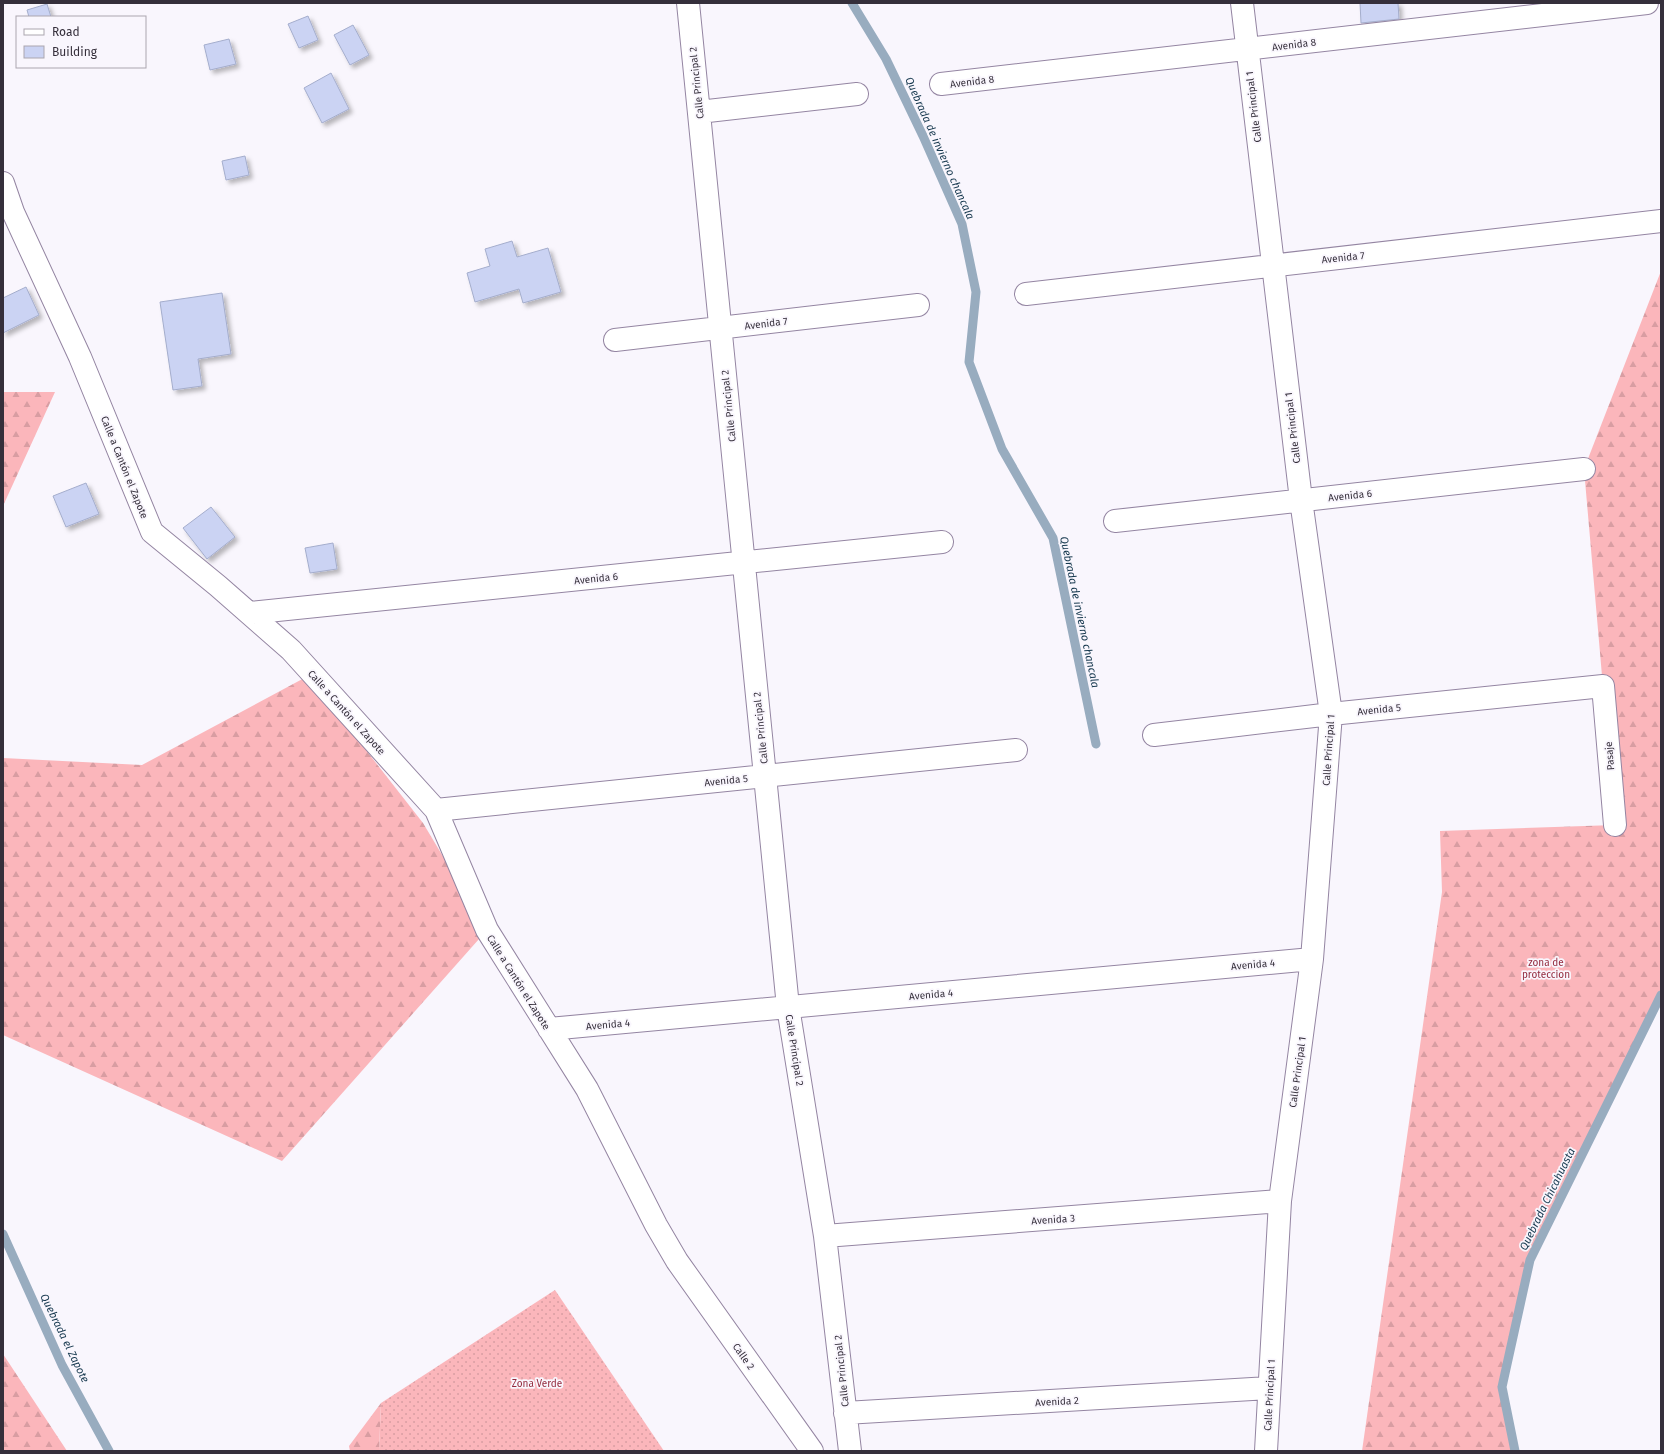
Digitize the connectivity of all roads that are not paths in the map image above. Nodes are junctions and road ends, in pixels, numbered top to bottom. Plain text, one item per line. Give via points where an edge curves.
1 (688, 3) edge
2 (1242, 3) edge
3 (1647, 3) edge
4 (1246, 50) junction
5 (941, 84) dead end
6 (857, 94) dead end
7 (699, 112) junction
8 (3, 183) edge
9 (1661, 221) edge
10 (1272, 266) junction
11 (1026, 294) dead end
12 (918, 305) dead end
13 (721, 328) junction
14 (615, 340) dead end
15 (1584, 468) dead end
16 (1301, 500) junction
17 (1115, 521) dead end
18 (942, 542) dead end
19 (744, 562) junction
20 (249, 613) junction
21 (1603, 686) joint
22 (1331, 714) junction
23 (1154, 735) dead end
24 (1016, 750) dead end
25 (765, 776) junction
26 (436, 810) junction
27 (1615, 825) dead end
28 (1312, 959) junction
29 (788, 1007) junction
30 (549, 1029) junction
31 (1280, 1201) junction
32 (826, 1236) junction
33 (677, 1261) joint
34 (1269, 1388) junction
35 (845, 1413) junction
36 (812, 1451) edge
37 (850, 1451) edge
38 (1266, 1451) edge

1 - 7 street, Calle Principal 2
2 - 4 street, Calle Principal 1
3 - 4 street, Avenida 8
4 - 5 street, Avenida 8
4 - 10 street, Calle Principal 1
6 - 7 street
7 - 13 street, Calle Principal 2
8 - 20 street, Calle a Cantón el Zapote via 13,212 80,357 152,532
9 - 10 street, Avenida 7
10 - 11 street, Avenida 7
10 - 16 street, Calle Principal 1
12 - 13 street, Avenida 7
13 - 14 street, Avenida 7
13 - 19 street, Calle Principal 2
15 - 16 street, Avenida 6
16 - 17 street, Avenida 6
16 - 22 street, Calle Principal 1
18 - 19 street, Avenida 6
19 - 20 street, Avenida 6
19 - 25 street, Calle Principal 2
20 - 26 street, Calle a Cantón el Zapote via 291,650
21 - 22 street, Avenida 5
21 - 27 street, Pasaje
22 - 23 street, Avenida 5
22 - 28 street, Calle Principal 1
24 - 25 street, Avenida 5
25 - 26 street, Avenida 5
25 - 29 street, Calle Principal 2
26 - 30 street, Calle a Cantón el Zapote via 486,930
28 - 29 street, Avenida 4
28 - 31 street, Calle Principal 1
29 - 30 street, Avenida 4
29 - 32 street, Calle Principal 2
30 - 33 street, Calle a Cantón el Zapote via 587,1089
31 - 32 street, Avenida 3
31 - 34 street, Calle Principal 1
32 - 35 street, Calle Principal 2
33 - 36 street, Calle 2
34 - 35 street, Avenida 2
34 - 38 street, Calle Principal 1
35 - 37 street, Calle Principal 2

